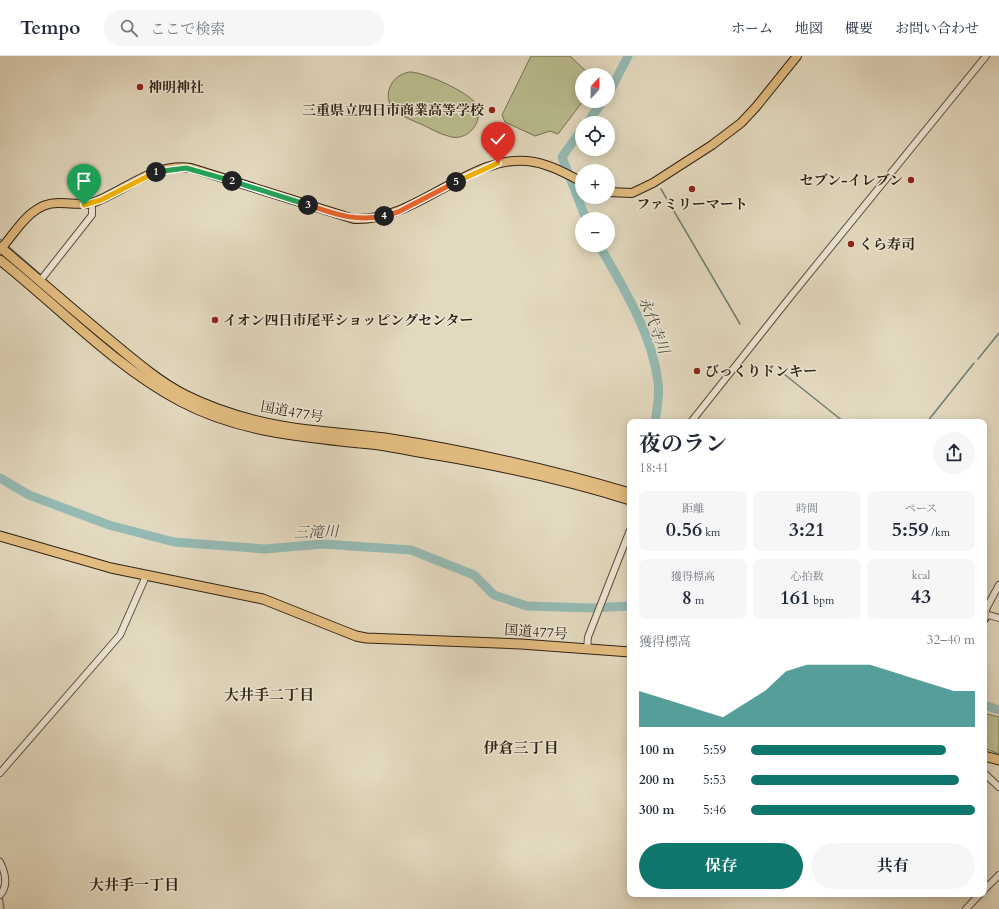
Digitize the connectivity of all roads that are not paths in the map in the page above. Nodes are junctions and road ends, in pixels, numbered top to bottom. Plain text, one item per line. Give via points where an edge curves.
1 (797, 56) edge
2 (986, 56) edge
3 (575, 178) edge
4 (615, 192) edge
5 (92, 203) junction
6 (1, 248) edge
7 (0, 260) edge
8 (40, 280) junction
9 (693, 419) edge
10 (627, 492) edge
11 (627, 499) edge
12 (0, 536) edge
13 (627, 538) edge
14 (146, 576) junction
15 (999, 585) edge
16 (987, 608) edge
17 (987, 613) edge
18 (999, 618) edge
19 (588, 650) junction
20 (627, 652) edge
21 (987, 757) edge
22 (999, 760) edge
23 (0, 773) edge
24 (987, 776) edge
25 (999, 787) edge
26 (0, 862) edge
27 (999, 875) edge
28 (987, 887) edge
29 (1, 893) edge
30 (977, 897) edge
31 (966, 909) edge

1 - 4 main road via 741,123 712,145 653,183 632,193
2 - 9 street
3 - 5 main road via 546,164 532,161 498,163 392,214 368,220 354,219 186,168 159,170
5 - 6 main road via 46,204 37,208
5 - 8 street via 92,215
6 - 8 highway, 国道477号
7 - 11 highway, 国道477号 via 148,381 180,401 230,421 268,432 379,445 469,460
8 - 10 highway, 国道477号 via 157,378 184,394 240,416 307,430 383,438 475,453
12 - 14 highway, 国道477号
13 - 19 street via 588,637
14 - 19 highway, 国道477号 via 263,599 366,638 522,644
14 - 23 street via 120,635
15 - 16 street
17 - 18 street
19 - 20 highway, 国道477号
21 - 22 highway
24 - 25 street
26 - 29 street via 5,882
27 - 28 street
30 - 31 street

